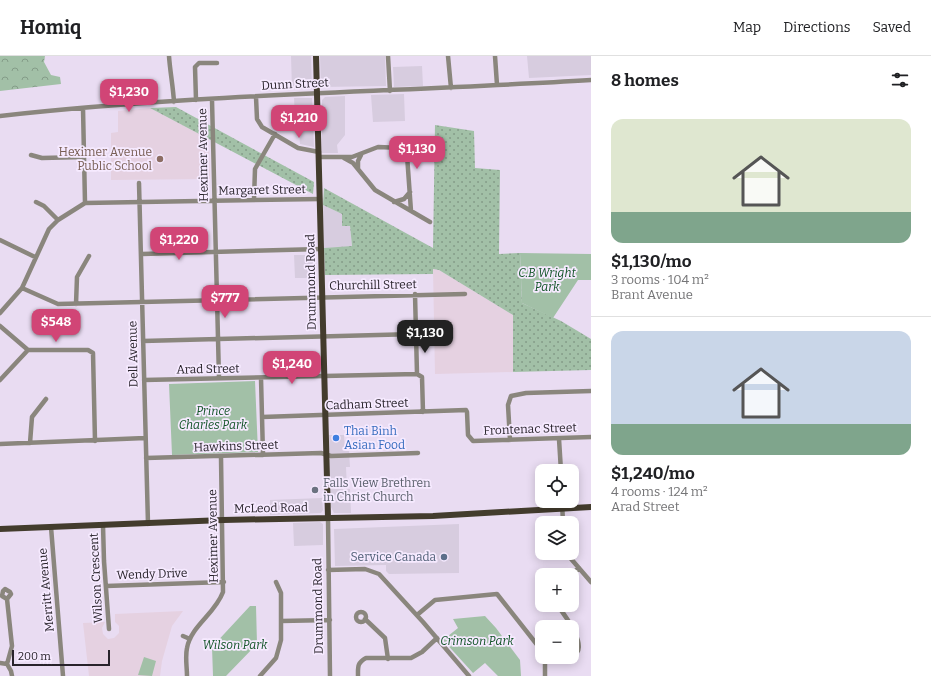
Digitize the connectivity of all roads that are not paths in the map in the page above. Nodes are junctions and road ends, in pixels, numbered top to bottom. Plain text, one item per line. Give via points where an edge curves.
1 (169, 56) edge
2 (316, 56) edge
3 (388, 56) edge
4 (448, 56) edge
5 (495, 56) edge
6 (217, 63) dead end
7 (591, 80) edge
8 (497, 86) junction
9 (451, 88) junction
10 (390, 91) junction
11 (317, 93) junction
12 (256, 97) junction
13 (196, 100) junction
14 (212, 100) junction
15 (174, 102) junction
16 (83, 108) junction
17 (0, 116) edge
18 (275, 134) junction
19 (31, 155) dead end
20 (319, 155) junction
21 (361, 155) junction
22 (84, 157) junction
23 (344, 158) junction
24 (358, 169) junction
25 (139, 183) dead end
26 (410, 192) junction
27 (254, 199) junction
28 (320, 199) junction
29 (214, 201) junction
30 (36, 202) dead end
31 (394, 202) junction
32 (85, 203) junction
33 (140, 203) junction
34 (411, 211) junction
35 (58, 220) junction
36 (430, 222) dead end
37 (0, 240) edge
38 (321, 249) junction
39 (215, 252) junction
40 (142, 254) junction
41 (89, 256) dead end
42 (35, 257) junction
43 (22, 288) junction
44 (415, 294) junction
45 (465, 294) dead end
46 (322, 296) junction
47 (217, 299) junction
48 (142, 301) junction
49 (76, 304) junction
50 (0, 313) edge
51 (0, 326) edge
52 (416, 334) junction
53 (323, 336) junction
54 (217, 339) junction
55 (143, 341) junction
56 (28, 350) junction
57 (417, 374) junction
58 (324, 376) junction
59 (219, 378) junction
60 (261, 378) junction
61 (0, 380) edge
62 (144, 380) junction
63 (591, 391) edge
64 (46, 399) dead end
65 (423, 412) junction
66 (325, 416) junction
67 (262, 417) junction
68 (468, 417) joint
69 (591, 437) edge
70 (145, 438) junction
71 (559, 439) junction
72 (510, 440) junction
73 (95, 441) junction
74 (30, 443) junction
75 (0, 444) edge
76 (418, 453) dead end
77 (326, 454) junction
78 (263, 455) junction
79 (221, 457) junction
80 (146, 458) junction
81 (561, 464) edge
82 (579, 507) edge
83 (591, 507) edge
84 (562, 508) joint
85 (563, 516) edge
86 (328, 518) junction
87 (223, 520) junction
88 (148, 524) junction
89 (104, 525) junction
90 (51, 527) junction
91 (0, 529) edge
92 (572, 560) edge
93 (579, 568) joint
94 (328, 570) junction
95 (224, 582) junction
96 (276, 582) dead end
97 (591, 582) edge
98 (106, 586) junction
99 (7, 599) dead end
100 (563, 612) edge
101 (417, 615) junction
102 (365, 619) dead end
103 (330, 620) junction
104 (570, 620) edge
105 (281, 621) junction
106 (109, 629) dead end
107 (579, 632) edge
108 (183, 636) dead end
109 (437, 638) junction
110 (190, 639) junction
111 (535, 642) edge
112 (579, 653) edge
113 (388, 660) junction
114 (0, 663) edge
115 (7, 664) junction
116 (545, 664) edge
117 (262, 675) edge
118 (12, 676) edge
119 (63, 676) edge
120 (187, 676) edge
121 (330, 676) edge
122 (358, 676) edge
123 (469, 676) edge
124 (545, 676) edge

1 - 15 street
2 - 11 main road, Drummond Road
3 - 10 street
4 - 9 street
5 - 8 street
6 - 13 street via 198,63 195,67
7 - 8 street, Dunn Street
8 - 9 street, Dunn Street
9 - 10 street, Dunn Street
10 - 11 street, Dunn Street
11 - 12 street, Dunn Street
11 - 20 main road, Drummond Road
12 - 14 street, Dunn Street
12 - 18 street via 257,119 262,128
13 - 14 street, Dunn Street
13 - 15 street, Dunn Street
14 - 29 street, Heximer Avenue
15 - 16 street, Dunn Street
16 - 17 street, Dunn Street
16 - 22 street
18 - 20 street via 298,148
18 - 27 street via 255,169
19 - 22 street via 42,158
20 - 23 street
20 - 28 main road, Drummond Road
21 - 23 street
21 - 24 street
21 - 26 street via 378,147 403,148 407,156
22 - 32 street
23 - 24 street
24 - 31 street via 375,190
25 - 33 street, Dell Avenue
26 - 31 street via 404,199
26 - 34 street
27 - 28 street, Margaret Street
27 - 29 street, Margaret Street
28 - 38 main road, Drummond Road
29 - 33 street, Margaret Street
29 - 39 street, Heximer Avenue
30 - 35 street
31 - 34 street
32 - 33 street, Margaret Street
32 - 35 street
33 - 40 street, Dell Avenue
34 - 36 street
35 - 42 street via 49,229
37 - 42 street
38 - 39 street
38 - 46 main road, Drummond Road
39 - 40 street
39 - 47 street, Heximer Avenue
40 - 48 street, Dell Avenue
41 - 49 street via 76,278
42 - 43 street
43 - 49 street, Churchill Street via 58,304
43 - 50 street
44 - 45 street, Churchill Street
44 - 46 street, Churchill Street
44 - 52 street
46 - 47 street, Churchill Street
46 - 53 main road, Drummond Road
47 - 48 street, Churchill Street
47 - 54 street, Heximer Avenue
48 - 49 street, Churchill Street
48 - 55 street, Dell Avenue
51 - 56 street
52 - 53 street
52 - 57 street
53 - 54 street
53 - 58 main road, Drummond Road
54 - 55 street
54 - 59 street, Heximer Avenue
55 - 62 street, Dell Avenue
56 - 61 street
56 - 73 street via 88,350 93,353
57 - 58 street, Arad Street
57 - 65 street via 422,377
58 - 60 street, Arad Street
58 - 66 main road, Drummond Road
59 - 60 street, Arad Street
59 - 62 street, Arad Street
60 - 67 street
62 - 70 street, Dell Avenue
63 - 72 street via 526,393 511,396 508,405
64 - 74 street via 32,417
65 - 66 street, Cadham Street
65 - 68 street, Cadham Street via 466,410
66 - 67 street, Cadham Street
66 - 77 main road, Drummond Road
67 - 78 street
68 - 72 street, Frontenac Street via 468,435 473,441
69 - 71 street, Frontenac Street
70 - 73 street
70 - 80 street, Dell Avenue
71 - 72 street, Frontenac Street
71 - 81 street
73 - 74 street
74 - 75 street
76 - 77 street, Hawkins Street via 331,456
77 - 78 street, Hawkins Street
77 - 86 main road, Drummond Road
78 - 79 street, Hawkins Street
79 - 80 street, Hawkins Street
79 - 87 street, Heximer Avenue
80 - 88 street, Dell Avenue
82 - 83 main road, McLeod Road
84 - 85 street
84 - 86 main road, McLeod Road via 432,516
86 - 87 main road, McLeod Road
86 - 94 street, Drummond Road
87 - 88 main road, McLeod Road
87 - 95 street, Heximer Avenue
88 - 89 main road, McLeod Road
89 - 90 main road, McLeod Road
89 - 98 street, Wilson Crescent
90 - 91 main road, McLeod Road
90 - 119 street, Merritt Avenue via 62,637
92 - 93 street
93 - 97 street
94 - 101 street via 365,570 379,574
94 - 103 street, Drummond Road
95 - 98 street, Wendy Drive
95 - 110 street, Heximer Avenue via 223,592 216,607
96 - 105 street via 281,594
98 - 106 street, Wilson Crescent
99 - 115 street via 12,646
100 - 104 street
101 - 109 street
101 - 111 street via 435,600 497,594
102 - 113 street via 385,638
103 - 105 street
103 - 121 street, Drummond Road
105 - 117 street via 276,658
107 - 112 street via 583,649
108 - 110 street
109 - 113 street via 415,657
109 - 123 street
110 - 120 street, Heximer Avenue via 186,649
113 - 122 street via 366,658 358,664
114 - 115 street
115 - 118 street
116 - 124 street

